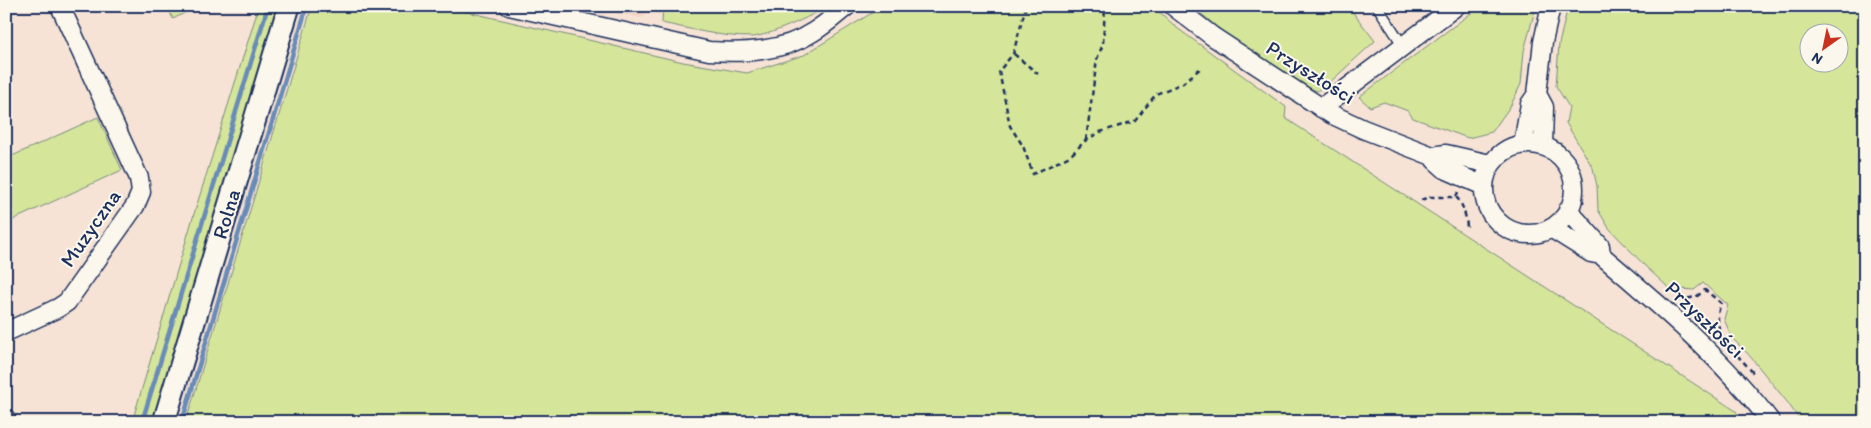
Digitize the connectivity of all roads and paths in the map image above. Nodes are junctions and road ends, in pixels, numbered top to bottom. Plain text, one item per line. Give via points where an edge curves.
1 (60, 6) edge
2 (289, 6) edge
3 (509, 6) edge
4 (847, 6) edge
5 (1026, 6) edge
6 (1105, 6) edge
7 (1173, 6) edge
8 (1377, 6) edge
9 (1456, 6) edge
10 (1552, 6) edge
11 (1404, 47) junction
12 (1013, 54) junction
13 (1202, 67) dead end
14 (1038, 74) dead end
15 (1537, 94) junction
16 (1321, 108) junction
17 (1086, 141) junction
18 (1523, 144) junction
19 (1550, 144) junction
20 (1435, 158) junction
21 (1490, 164) junction
22 (1484, 186) junction
23 (1459, 189) dead end
24 (1456, 198) junction
25 (1421, 200) dead end
26 (1576, 209) junction
27 (1551, 228) junction
28 (1467, 229) dead end
29 (1601, 255) junction
30 (1675, 300) dead end
31 (6, 332) edge
32 (1757, 378) dead end
33 (164, 422) edge
34 (1771, 422) edge

1 - 31 street, Muzyczna via 139,178 141,192 135,206 66,302
2 - 33 street, Rolna
3 - 4 street via 709,51 733,53 786,45 813,33
5 - 12 path
6 - 17 path via 1103,44 1097,59
7 - 16 street, Przyszłości via 1212,36
8 - 11 lane
9 - 11 street
10 - 15 street via 1543,42
11 - 16 street
12 - 14 path
12 - 17 path via 999,71 1010,126 1023,146 1032,174 1070,156
13 - 17 path via 1182,83 1156,94 1136,121 1100,132
15 - 18 street via 1530,104
15 - 19 street via 1544,107
16 - 20 street, Przyszłości via 1362,129
18 - 19 street
18 - 21 street via 1504,150
19 - 26 street via 1572,175
19 - 26 path via 1577,163 1581,174
20 - 21 street, Przyszłości via 1446,154
20 - 22 street, Przyszłości via 1445,169
21 - 22 street
22 - 27 street via 1485,200 1492,216 1506,228 1526,234
23 - 24 path
24 - 25 path
24 - 28 path via 1460,201
26 - 27 street
26 - 29 street, Przyszłości via 1600,246
27 - 29 street, Przyszłości via 1591,253
29 - 34 street, Przyszłości via 1705,347
30 - 32 path via 1696,297 1705,290 1721,303 1717,314 1718,328

